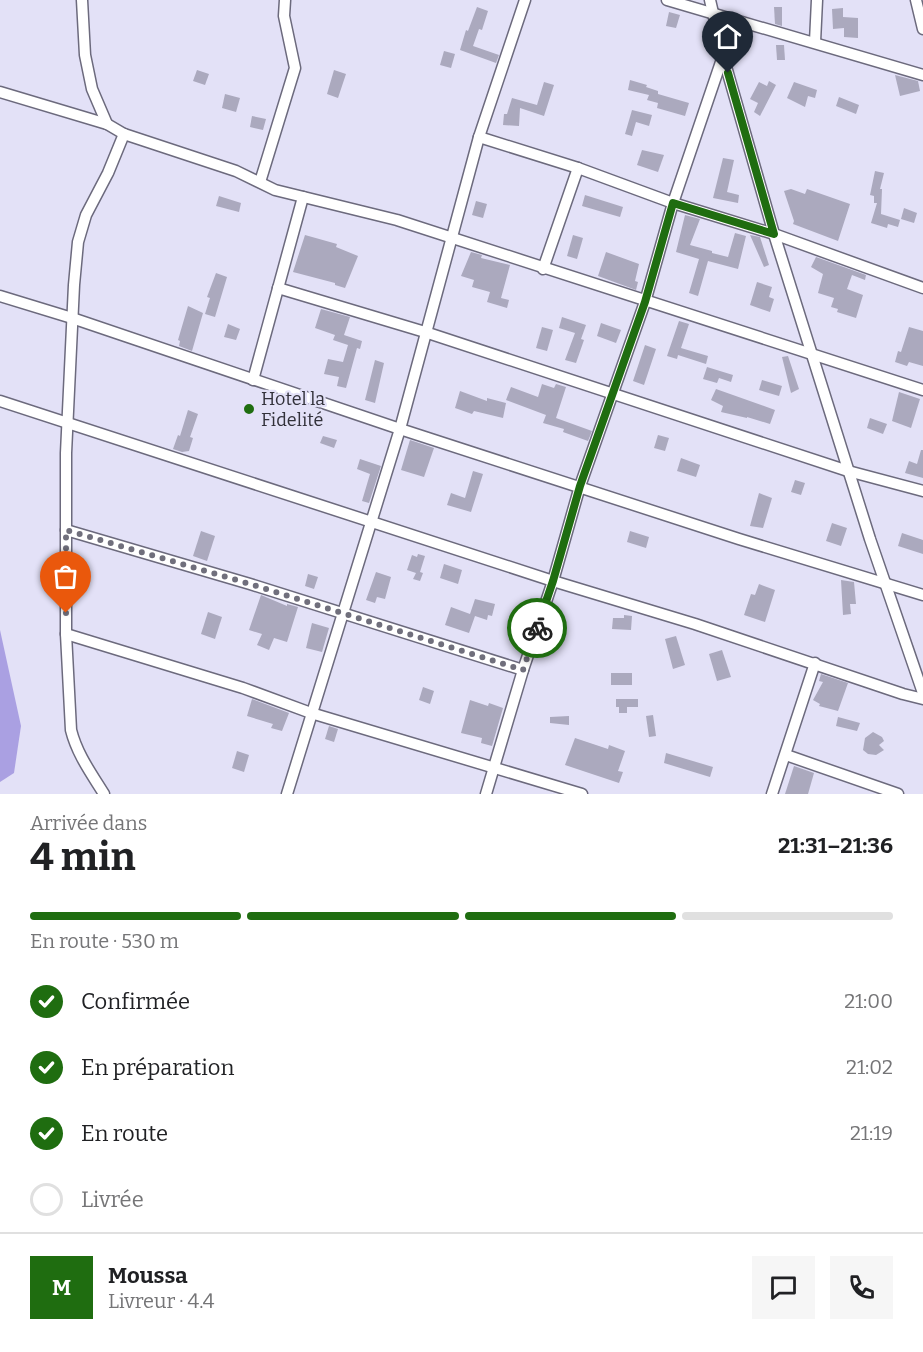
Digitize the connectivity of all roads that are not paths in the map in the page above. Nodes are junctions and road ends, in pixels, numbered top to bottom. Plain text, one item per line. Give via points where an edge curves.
1 (82, 0) edge
2 (285, 0) edge
3 (525, 0) edge
4 (667, 0) edge
5 (711, 0) edge
6 (817, 0) edge
7 (916, 0) edge
8 (713, 14) junction
9 (923, 29) edge
10 (815, 42) junction
11 (723, 56) junction
12 (923, 75) edge
13 (0, 92) edge
14 (107, 124) junction
15 (124, 134) junction
16 (479, 137) junction
17 (578, 168) junction
18 (261, 182) junction
19 (303, 197) junction
20 (673, 203) junction
21 (774, 234) junction
22 (452, 239) junction
23 (543, 269) junction
24 (278, 288) junction
25 (923, 288) edge
26 (0, 296) edge
27 (645, 302) junction
28 (72, 318) junction
29 (425, 332) junction
30 (811, 354) junction
31 (253, 380) junction
32 (923, 390) edge
33 (612, 394) junction
34 (0, 401) edge
35 (67, 423) junction
36 (400, 429) junction
37 (848, 471) junction
38 (580, 486) junction
39 (923, 491) edge
40 (370, 522) junction
41 (66, 530) junction
42 (553, 581) junction
43 (887, 585) junction
44 (923, 595) edge
45 (342, 613) junction
46 (66, 634) junction
47 (815, 663) junction
48 (523, 670) junction
49 (923, 693) edge
50 (923, 699) edge
51 (311, 713) junction
52 (786, 755) junction
53 (494, 767) junction
54 (104, 794) edge
55 (287, 794) edge
56 (486, 794) edge
57 (582, 794) edge
58 (772, 794) edge
59 (898, 794) edge

1 - 14 street via 85,55 92,89
2 - 18 street via 284,16 295,68
3 - 16 street
4 - 8 street
5 - 8 street
6 - 10 street
7 - 9 street
8 - 10 street
8 - 11 street
10 - 12 street
11 - 20 street
11 - 21 street
13 - 14 street
14 - 15 street
15 - 18 street
15 - 28 street via 86,215 78,242
16 - 17 street
16 - 22 street
17 - 20 street
17 - 23 street
18 - 19 street
19 - 22 street via 397,220
19 - 24 street
20 - 21 street
20 - 27 street
21 - 25 street
21 - 30 street
22 - 23 street
22 - 29 street
23 - 27 street
24 - 29 street
24 - 31 street
26 - 28 street
27 - 30 street
27 - 33 street
28 - 31 street
28 - 35 street
29 - 33 street
29 - 36 street
30 - 32 street
30 - 37 street
31 - 36 street
33 - 37 street
33 - 38 street
34 - 35 street
35 - 40 street
35 - 41 street
36 - 38 street
36 - 40 street
37 - 39 street
37 - 43 street
38 - 42 street
38 - 43 street
40 - 42 street
40 - 45 street
41 - 45 street
41 - 46 street
42 - 47 street
42 - 48 street
43 - 44 street
43 - 49 street
45 - 48 street
45 - 51 street
46 - 51 street
46 - 54 street via 74,744
47 - 50 street
47 - 52 street
48 - 53 street
51 - 53 street
51 - 55 street
52 - 58 street
52 - 59 street
53 - 56 street
53 - 57 street

